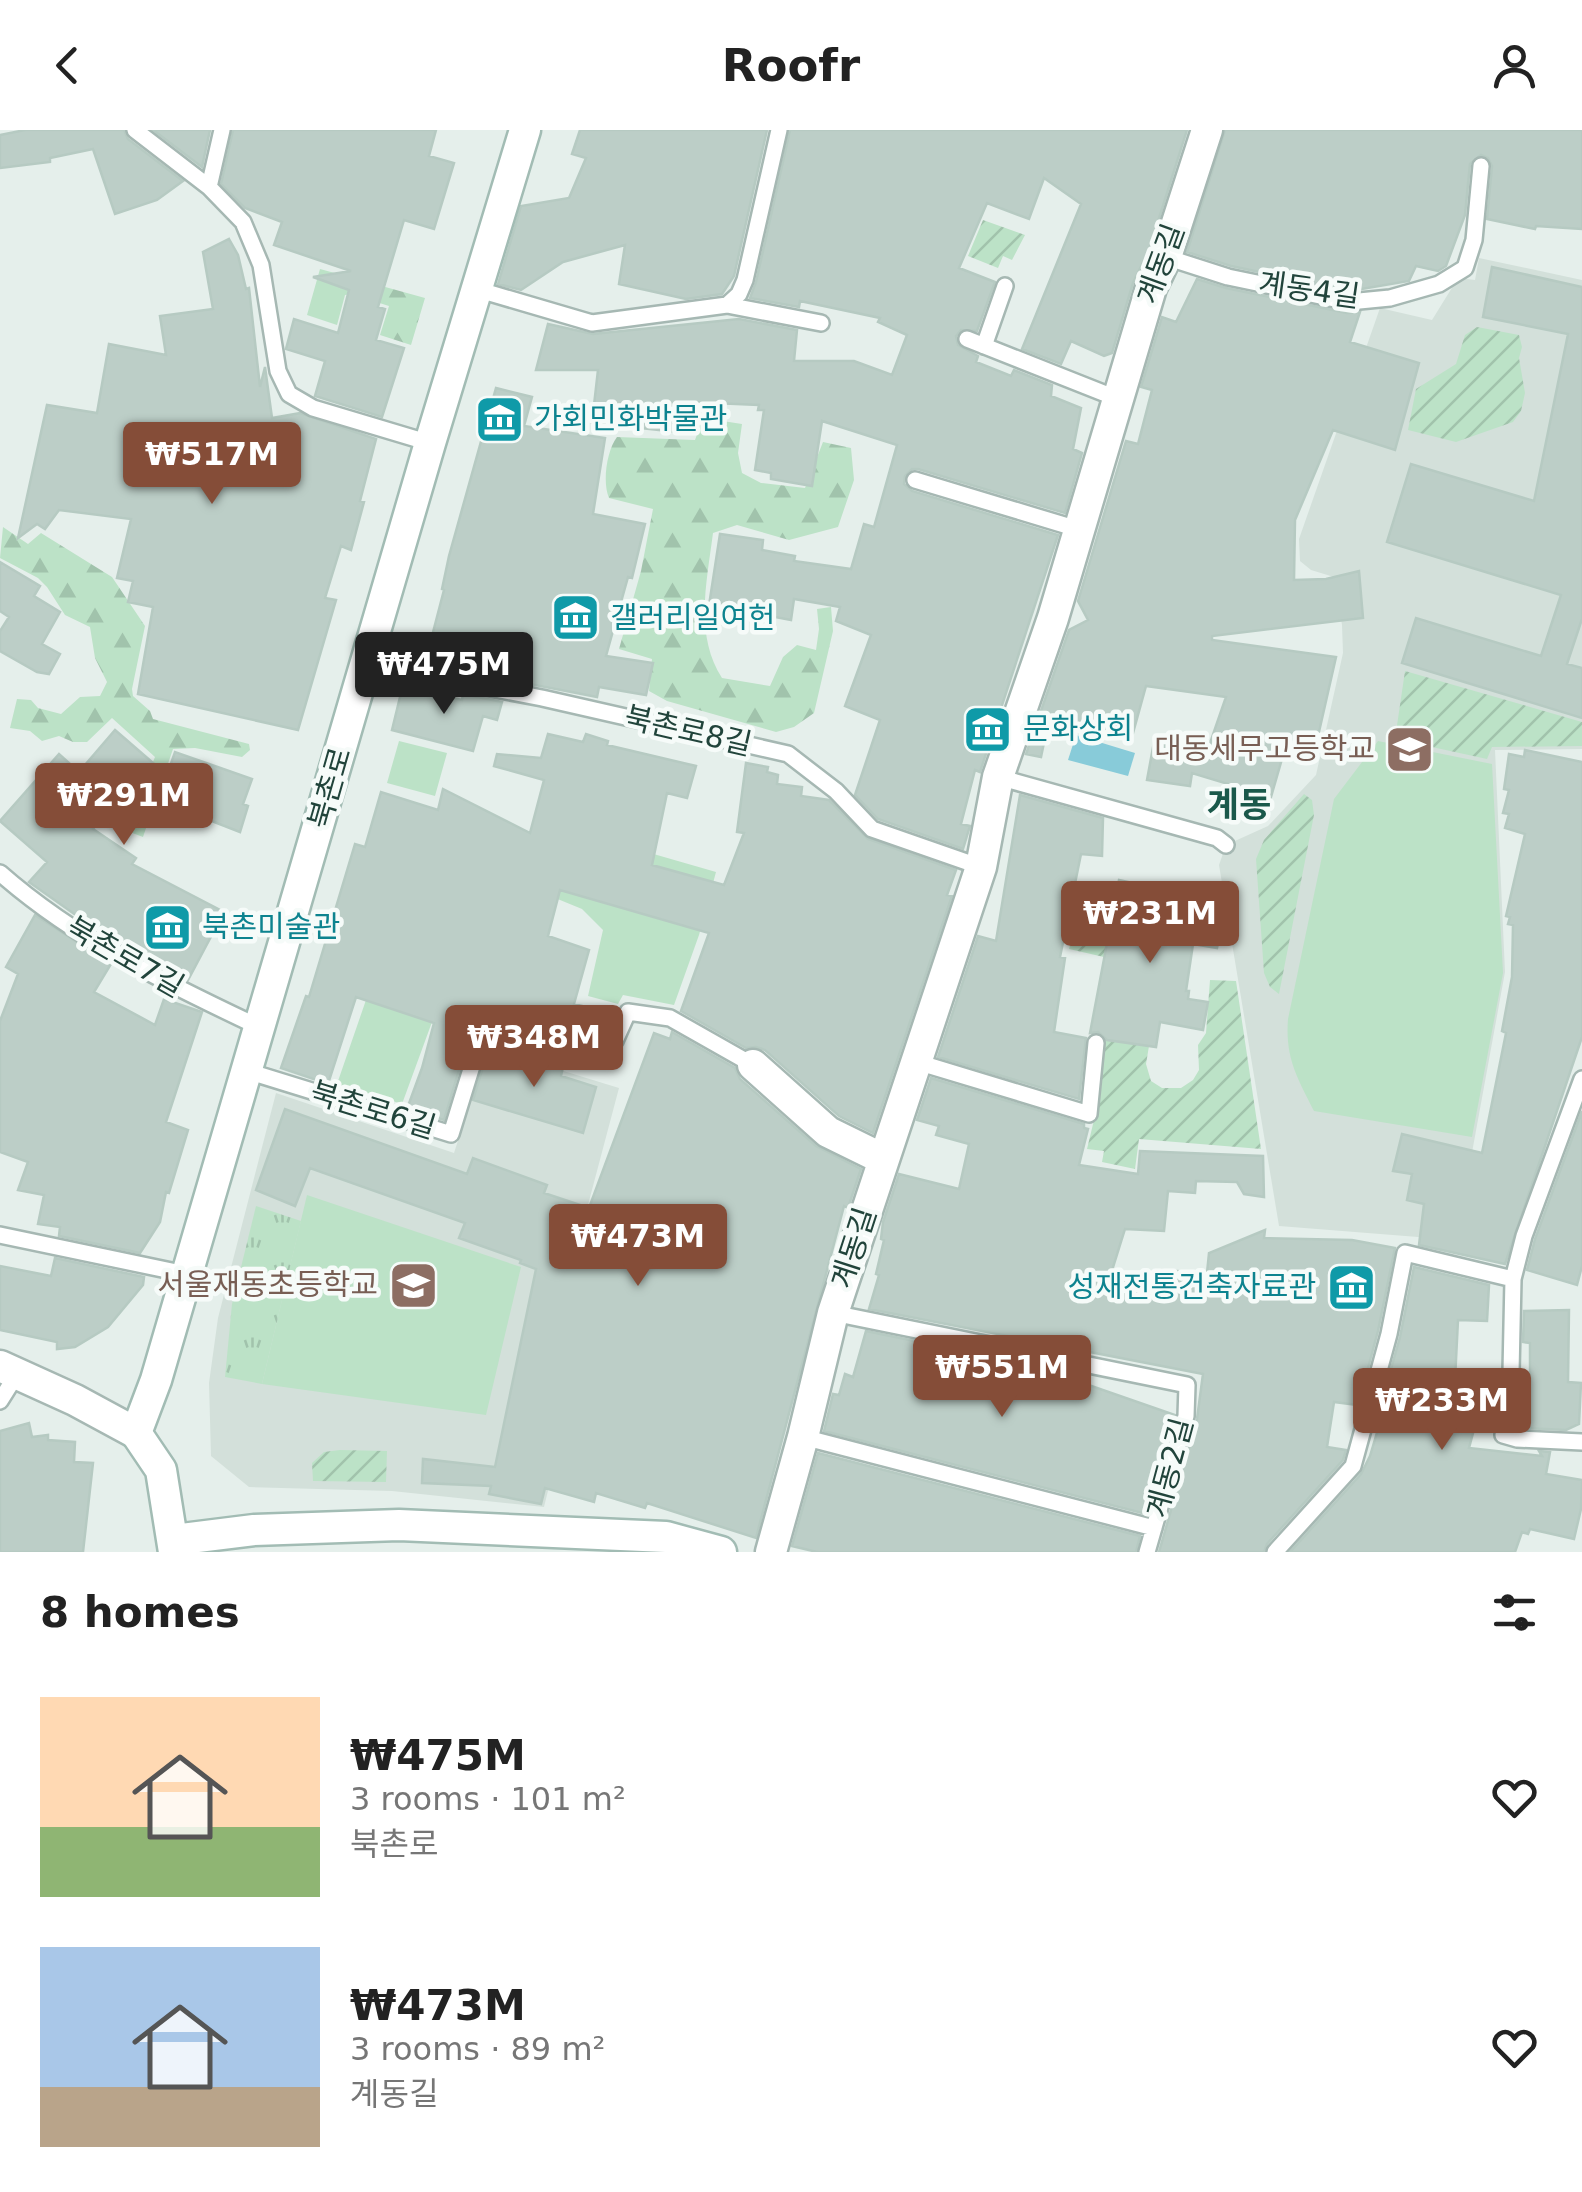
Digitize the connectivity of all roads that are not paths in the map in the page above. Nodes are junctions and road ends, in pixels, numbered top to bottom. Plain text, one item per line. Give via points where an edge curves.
1 (135, 130) edge
2 (222, 130) edge
3 (525, 130) edge
4 (779, 130) edge
5 (1207, 130) edge
6 (1481, 166) dead end
7 (209, 187) junction
8 (1166, 257) junction
9 (1005, 286) dead end
10 (476, 289) junction
11 (727, 304) junction
12 (821, 323) dead end
13 (967, 338) dead end
14 (984, 346) junction
15 (1116, 398) junction
16 (430, 442) junction
17 (914, 480) dead end
18 (1081, 530) junction
19 (365, 664) junction
20 (998, 777) junction
21 (1226, 844) dead end
22 (980, 866) junction
23 (0, 872) edge
24 (259, 1027) junction
25 (1096, 1043) dead end
26 (916, 1062) junction
27 (753, 1065) joint
28 (247, 1071) junction
29 (1582, 1079) edge
30 (882, 1158) junction
31 (0, 1234) edge
32 (186, 1274) junction
33 (1513, 1279) junction
34 (833, 1313) junction
35 (8, 1370) edge
36 (0, 1401) edge
37 (136, 1433) junction
38 (803, 1437) junction
39 (1582, 1442) edge
40 (1154, 1528) junction
41 (174, 1546) edge
42 (721, 1552) edge
43 (771, 1552) edge
44 (1147, 1552) edge
45 (1274, 1552) edge

1 - 7 lane
2 - 7 lane
3 - 10 street, 북촌로
4 - 11 lane via 745,280
5 - 8 street, 계동길
6 - 8 lane, 계동4길 via 1465,268 1406,294 1349,302
7 - 16 lane via 243,222 261,265 278,371 290,394 313,408
8 - 15 street, 계동길
9 - 14 lane
10 - 11 lane via 592,323
10 - 16 street, 북촌로
11 - 12 lane
13 - 14 lane
14 - 15 lane
15 - 18 street, 계동길
16 - 19 street, 북촌로
17 - 18 lane
18 - 20 street, 계동길
19 - 22 lane, 북촌로8길 via 788,754 872,828
19 - 24 street, 북촌로
20 - 21 lane
20 - 22 street, 계동길
22 - 26 street, 계동길
23 - 24 lane, 북촌로7길 via 35,903 152,976
24 - 28 street, 북촌로
25 - 26 lane via 1089,1114
26 - 30 street, 계동길
27 - 28 lane, 북촌로6길 via 670,1018 628,1012 615,1041 580,1060 501,1039 480,1040 451,1134
27 - 30 street via 828,1132
28 - 32 street, 북촌로
29 - 33 lane
30 - 34 street, 계동길
31 - 32 lane
32 - 37 street, 북촌로
33 - 39 lane via 1503,1435
33 - 45 lane via 1405,1253 1390,1334 1352,1466
34 - 38 street, 계동길
34 - 40 lane, 계동2길 via 1187,1385 1186,1416
35 - 36 lane
35 - 37 street
37 - 41 street via 161,1470
38 - 40 lane
38 - 43 street, 계동길
40 - 44 lane, 계동2길
41 - 42 street via 254,1530 400,1525 666,1537

